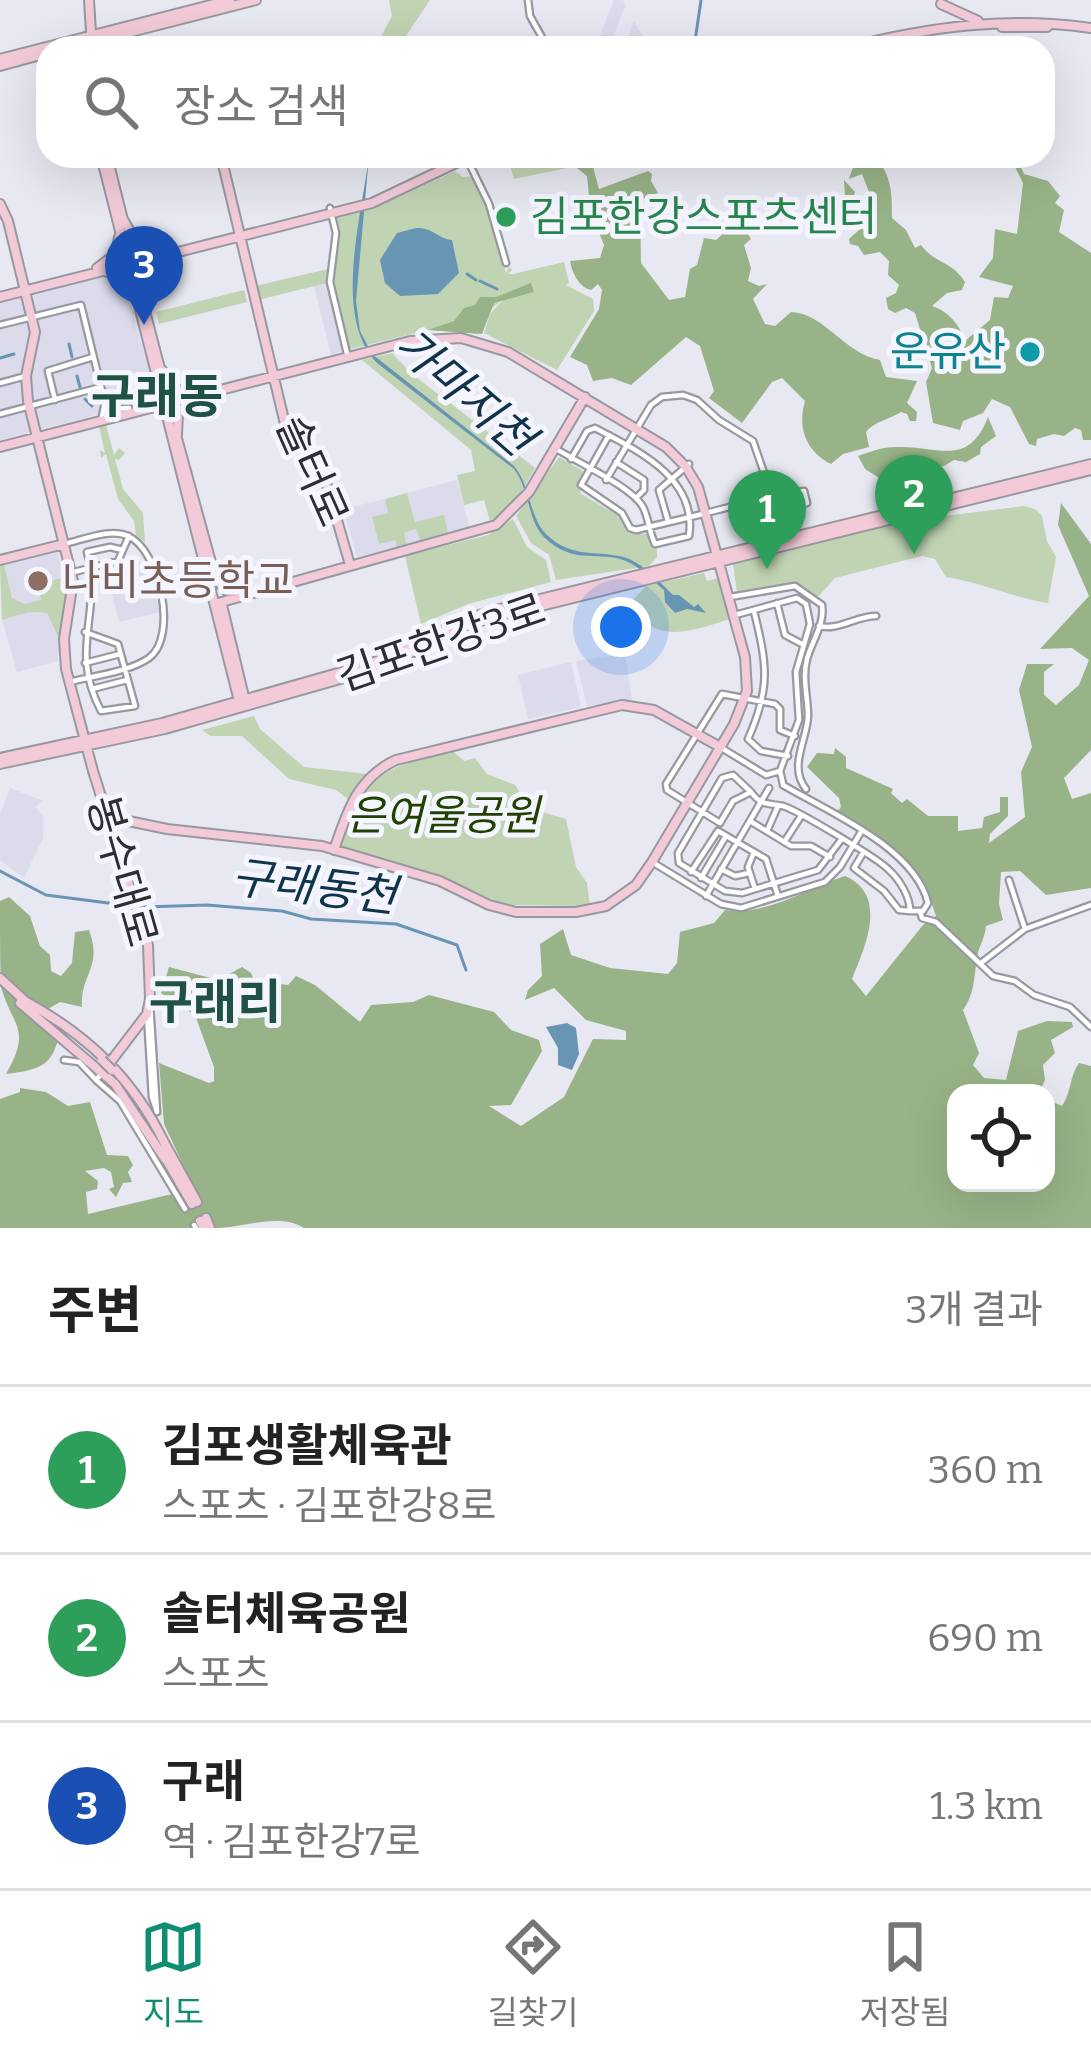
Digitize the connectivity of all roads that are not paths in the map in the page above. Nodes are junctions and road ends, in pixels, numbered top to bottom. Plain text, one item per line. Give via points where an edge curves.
1 (87, 0) edge
2 (230, 0) edge
3 (256, 0) edge
4 (528, 0) edge
5 (940, 4) edge
6 (992, 23) junction
7 (953, 26) junction
8 (933, 28) junction
9 (1091, 31) edge
10 (85, 36) edge
11 (111, 36) edge
12 (116, 36) edge
13 (541, 36) edge
14 (898, 36) edge
15 (920, 36) edge
16 (36, 55) edge
17 (36, 56) edge
18 (0, 63) edge
19 (107, 168) edge
20 (224, 168) edge
21 (441, 168) edge
22 (471, 168) edge
23 (0, 204) edge
24 (331, 211) junction
25 (120, 219) junction
26 (238, 235) junction
27 (13, 241) junction
28 (0, 244) edge
29 (166, 254) junction
30 (131, 262) junction
31 (506, 263) dead end
32 (98, 270) junction
33 (24, 288) junction
34 (0, 294) edge
35 (139, 295) junction
36 (32, 317) junction
37 (0, 325) edge
38 (348, 356) junction
39 (93, 357) junction
40 (156, 364) junction
41 (26, 376) junction
42 (274, 378) junction
43 (0, 382) edge
44 (101, 387) junction
45 (204, 394) junction
46 (585, 396) junction
47 (55, 400) junction
48 (105, 402) junction
49 (166, 402) junction
50 (29, 407) junction
51 (135, 408) junction
52 (0, 414) edge
53 (102, 417) junction
54 (637, 428) junction
55 (37, 435) junction
56 (609, 436) junction
57 (0, 445) edge
58 (627, 445) junction
59 (177, 448) junction
60 (555, 448) junction
61 (571, 459) junction
62 (616, 462) junction
63 (688, 465) junction
64 (1091, 467) edge
65 (588, 470) junction
66 (672, 478) junction
67 (606, 480) junction
68 (772, 496) junction
69 (636, 498) junction
70 (734, 507) junction
71 (708, 512) junction
72 (776, 512) junction
73 (688, 518) junction
74 (668, 522) junction
75 (649, 527) junction
76 (129, 536) junction
77 (715, 537) junction
78 (64, 544) junction
79 (751, 546) junction
80 (123, 550) junction
81 (719, 557) junction
82 (0, 560) edge
83 (692, 560) junction
84 (350, 565) junction
85 (91, 568) junction
86 (72, 573) junction
87 (657, 573) junction
88 (215, 578) junction
89 (640, 578) junction
90 (262, 589) junction
91 (247, 594) junction
92 (730, 597) junction
93 (219, 603) junction
94 (777, 604) junction
95 (753, 610) junction
96 (735, 614) junction
97 (876, 616) dead end
98 (819, 626) junction
99 (86, 632) junction
100 (229, 638) junction
101 (802, 644) junction
102 (120, 654) junction
103 (232, 662) junction
104 (85, 663) junction
105 (124, 667) junction
106 (88, 677) junction
107 (127, 680) junction
108 (69, 682) junction
109 (92, 689) junction
110 (279, 691) junction
111 (746, 697) junction
112 (764, 700) junction
113 (243, 703) junction
114 (204, 711) junction
115 (697, 734) junction
116 (795, 736) junction
117 (86, 741) junction
118 (720, 747) junction
119 (788, 756) junction
120 (0, 761) edge
121 (780, 771) junction
122 (766, 775) junction
123 (783, 784) junction
124 (769, 788) junction
125 (806, 789) dead end
126 (751, 792) junction
127 (687, 803) junction
128 (761, 803) junction
129 (778, 806) junction
130 (703, 812) junction
131 (801, 816) junction
132 (109, 817) junction
133 (750, 821) junction
134 (767, 832) junction
135 (861, 832) junction
136 (727, 836) junction
137 (841, 840) junction
138 (737, 842) junction
139 (784, 842) junction
140 (852, 846) junction
141 (334, 850) junction
142 (754, 852) junction
143 (863, 853) junction
144 (830, 856) junction
145 (652, 862) junction
146 (721, 868) junction
147 (692, 872) junction
148 (749, 873) junction
149 (701, 878) junction
150 (1010, 880) dead end
151 (774, 883) junction
152 (712, 884) junction
153 (754, 889) junction
154 (706, 896) junction
155 (778, 897) junction
156 (1091, 905) edge
157 (910, 911) junction
158 (920, 911) junction
159 (1025, 929) junction
160 (978, 960) junction
161 (0, 982) edge
162 (148, 1019) junction
163 (1091, 1027) edge
164 (120, 1051) junction
165 (64, 1060) dead end
166 (106, 1068) junction
167 (191, 1205) junction

1 - 10 street
2 - 11 street
3 - 12 street
4 - 13 street
5 - 6 street
5 - 7 street
5 - 8 street via 947,19
6 - 7 street
6 - 9 street
7 - 8 street
8 - 14 street
9 - 15 street via 1030,26
16 - 18 street
17 - 18 street
19 - 25 street
20 - 26 street, 솔터로
21 - 24 street
22 - 31 street
23 - 27 street
24 - 26 street
24 - 38 street via 330,282
25 - 29 street via 139,247
25 - 30 street
25 - 32 street via 117,252
26 - 29 street
26 - 42 street, 솔터로
27 - 28 street
27 - 33 street
29 - 30 street
29 - 35 street via 145,273
30 - 32 street
30 - 35 street
32 - 33 street
32 - 35 street via 122,276
33 - 34 street
33 - 36 street
35 - 40 street
36 - 37 street
36 - 39 street via 81,305
36 - 41 street
38 - 42 street
38 - 46 street via 430,335 472,337
39 - 44 street
39 - 47 street via 49,369
40 - 45 street via 174,388
40 - 49 street
40 - 51 street via 153,393
41 - 43 street
41 - 50 street
42 - 45 street
42 - 84 street, 솔터로 via 287,430 328,488
44 - 47 street
44 - 48 street
45 - 49 street
45 - 59 street via 180,409
46 - 54 street
46 - 60 street
47 - 50 street
48 - 51 street via 113,410
48 - 53 street
49 - 51 street
49 - 59 street
50 - 52 street
50 - 55 street
51 - 53 street
51 - 55 street
51 - 59 street via 163,421
53 - 55 street
54 - 58 street
54 - 63 street
54 - 68 street via 656,401 692,398 753,441
55 - 57 street
55 - 78 street
56 - 58 street
56 - 61 street via 589,429
56 - 65 street
58 - 62 street
58 - 66 street
59 - 88 street
59 - 93 street
60 - 61 street
60 - 84 street via 504,519
61 - 65 street
62 - 67 street
62 - 69 street via 644,480
63 - 66 street
63 - 71 street
64 - 79 street
64 - 81 street
65 - 67 street
65 - 75 street via 583,490 622,513 630,528
66 - 73 street
66 - 74 street via 659,493
67 - 69 street
68 - 70 street
68 - 72 street
68 - 72 street via 804,491 806,503
69 - 75 street
70 - 71 street
70 - 72 street via 739,520
71 - 73 street
71 - 77 street
73 - 74 street
73 - 75 street via 689,536 672,542 655,544
74 - 75 street
76 - 78 street
76 - 80 street
76 - 105 street via 149,557 166,622 155,652
77 - 79 street via 724,546
77 - 81 street
77 - 83 street via 710,551
78 - 82 street
78 - 86 street
79 - 81 street
80 - 85 street via 118,561
80 - 85 street via 87,552
81 - 83 street
81 - 87 street
81 - 92 street
83 - 87 street
84 - 90 street
85 - 86 street
85 - 99 street
86 - 108 street, 봉수대로 via 64,645
87 - 89 street
88 - 90 street via 232,592
88 - 93 street
89 - 110 street, 김포한강3로 via 478,615 391,656
89 - 113 street, 김포한강3로 via 476,622 393,663
90 - 91 street
91 - 93 street
91 - 100 street via 229,613
92 - 96 street
92 - 98 street via 800,588 822,603
93 - 100 street
93 - 103 street
94 - 95 street
94 - 101 street via 785,635
94 - 101 street via 806,602
95 - 96 street
95 - 112 street
96 - 111 street
97 - 98 street
98 - 125 street via 805,673 799,777
99 - 102 street via 115,641
99 - 104 street
100 - 103 street
101 - 116 street
102 - 104 street
102 - 105 street
103 - 110 street via 249,687
103 - 113 street
103 - 114 street via 230,695
104 - 106 street
105 - 106 street
105 - 107 street
106 - 108 street
106 - 109 street
107 - 109 street
107 - 109 street via 135,706 103,712
108 - 117 street, 봉수대로
110 - 113 street, 김포한강3로
111 - 112 street
111 - 115 street via 722,694
111 - 118 street
112 - 116 street via 779,707 780,730
112 - 119 street via 749,743
113 - 114 street, 김포한강3로
113 - 117 street, 김포한강3로
114 - 117 street, 김포한강3로
115 - 118 street
115 - 127 street via 666,784
115 - 141 street via 654,710 622,705 396,760 359,788
116 - 119 street
117 - 120 street, 김포한강3로
117 - 132 street, 봉수대로
118 - 122 street
118 - 127 street
119 - 121 street
121 - 122 street
121 - 123 street
122 - 124 street
123 - 124 street
123 - 135 street
124 - 128 street
126 - 128 street
126 - 130 street via 733,800 720,823
126 - 130 street via 725,776
127 - 130 street
127 - 145 street
128 - 129 street
128 - 133 street
129 - 131 street
129 - 134 street
130 - 147 street via 677,856
131 - 137 street
131 - 139 street
132 - 141 street
132 - 162 street, 봉수대로 via 147,937
133 - 134 street
133 - 138 street
134 - 139 street
135 - 140 street
135 - 158 street via 902,857 927,896
136 - 138 street
136 - 147 street via 714,832
136 - 149 street
137 - 140 street
137 - 144 street
138 - 142 street
138 - 146 street
139 - 144 street
140 - 143 street
140 - 155 street via 825,882
141 - 145 street via 522,913 606,906
142 - 148 street
142 - 151 street via 767,861
143 - 157 street via 890,871
143 - 157 street via 856,873 898,910
144 - 151 street via 814,871
145 - 154 street
146 - 148 street
146 - 152 street
147 - 149 street
148 - 153 street
149 - 152 street
150 - 159 street
151 - 153 street
151 - 155 street
152 - 153 street via 733,893
152 - 154 street
154 - 155 street via 735,908
156 - 159 street
157 - 158 street
158 - 160 street
159 - 160 street
160 - 163 street via 1000,980 1070,1006
161 - 166 street
162 - 162 street, 봉수대로 via 153,1104 157,1112
162 - 164 street
164 - 166 street
164 - 166 street via 118,1064
165 - 166 street
166 - 167 street
166 - 167 street
166 - 167 street via 166,1146

